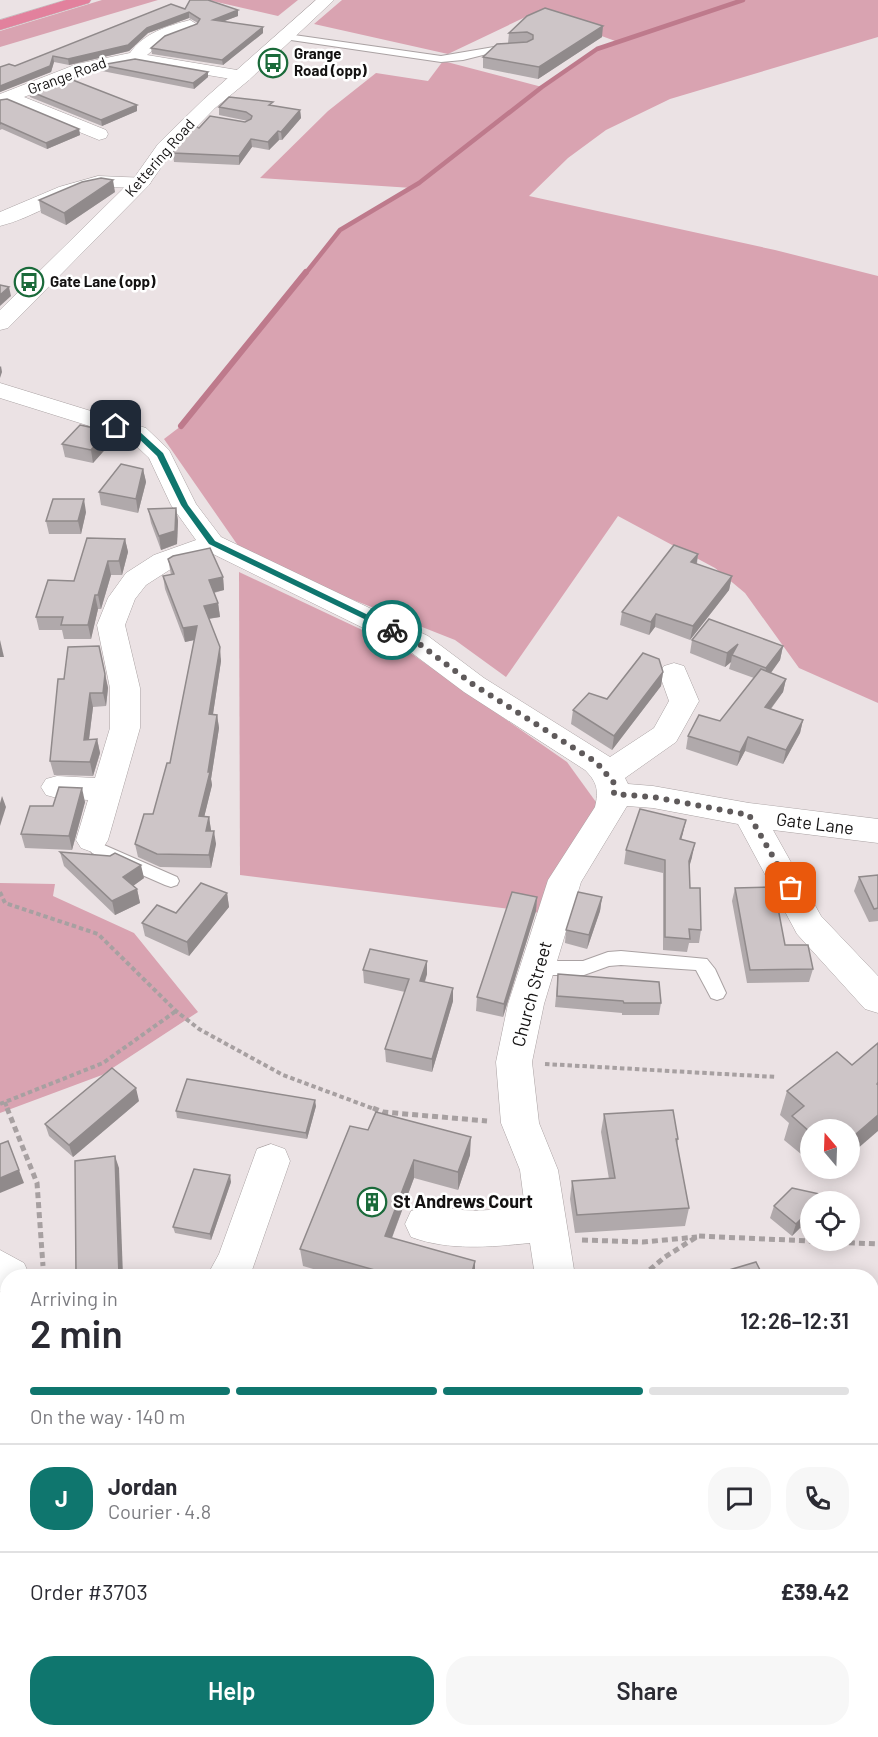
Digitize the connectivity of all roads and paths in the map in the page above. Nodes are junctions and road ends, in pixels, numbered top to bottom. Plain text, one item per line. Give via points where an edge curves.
1 (55, 0) edge
2 (83, 0) edge
3 (326, 0) edge
4 (0, 18) edge
5 (0, 25) edge
6 (190, 25) edge
7 (287, 37) junction
8 (521, 47) edge
9 (136, 58) junction
10 (243, 76) junction
11 (4, 99) edge
12 (99, 134) dead end
13 (141, 182) junction
14 (0, 220) edge
15 (0, 323) edge
16 (0, 390) edge
17 (212, 543) junction
18 (675, 673) dead end
19 (611, 784) junction
20 (57, 787) edge
21 (107, 790) junction
22 (749, 815) junction
23 (878, 831) edge
24 (93, 840) joint
25 (171, 881) dead end
26 (0, 892) edge
27 (537, 968) junction
28 (717, 993) dead end
29 (878, 999) edge
30 (176, 1011) junction
31 (514, 1062) junction
32 (777, 1077) dead end
33 (2, 1103) edge
34 (520, 1123) junction
35 (271, 1161) dead end
36 (426, 1224) dead end
37 (549, 1231) junction
38 (698, 1236) junction
39 (878, 1244) edge
40 (43, 1269) edge
41 (232, 1269) edge
42 (554, 1269) edge
43 (650, 1269) edge

1 - 4 highway
2 - 5 highway
3 - 7 street, Kettering Road
6 - 9 street via 149,42
7 - 8 lane via 441,59
7 - 10 street, Kettering Road
9 - 10 street, Grange Road
9 - 11 street, Grange Road via 90,64
10 - 13 street, Kettering Road via 165,148
11 - 12 street
13 - 14 street via 98,182 66,191
13 - 15 street, Kettering Road
16 - 17 street via 137,433 160,455 184,505
17 - 19 street via 418,643 474,685 596,762
17 - 21 street via 164,561 136,579 122,598 111,626 125,688 125,728
18 - 19 street via 684,701 665,735
19 - 22 street, Gate Lane via 653,797
19 - 27 street, Church Street via 611,808 565,880
20 - 21 street
21 - 24 street
22 - 23 street, Gate Lane
22 - 29 street via 809,925
24 - 25 lane via 98,849
26 - 30 path via 5,903 98,934
27 - 28 lane via 584,968 621,958 701,964
27 - 31 street, Church Street
30 - 33 path via 102,1063
30 - 34 path via 199,1029 283,1075 383,1112
31 - 32 path
31 - 34 street, Church Street
33 - 40 path via 37,1183
34 - 37 street, Church Street via 539,1170
35 - 41 street
36 - 37 street via 458,1230
37 - 38 path via 643,1242
37 - 42 street, Church Street
38 - 39 path
38 - 43 path

